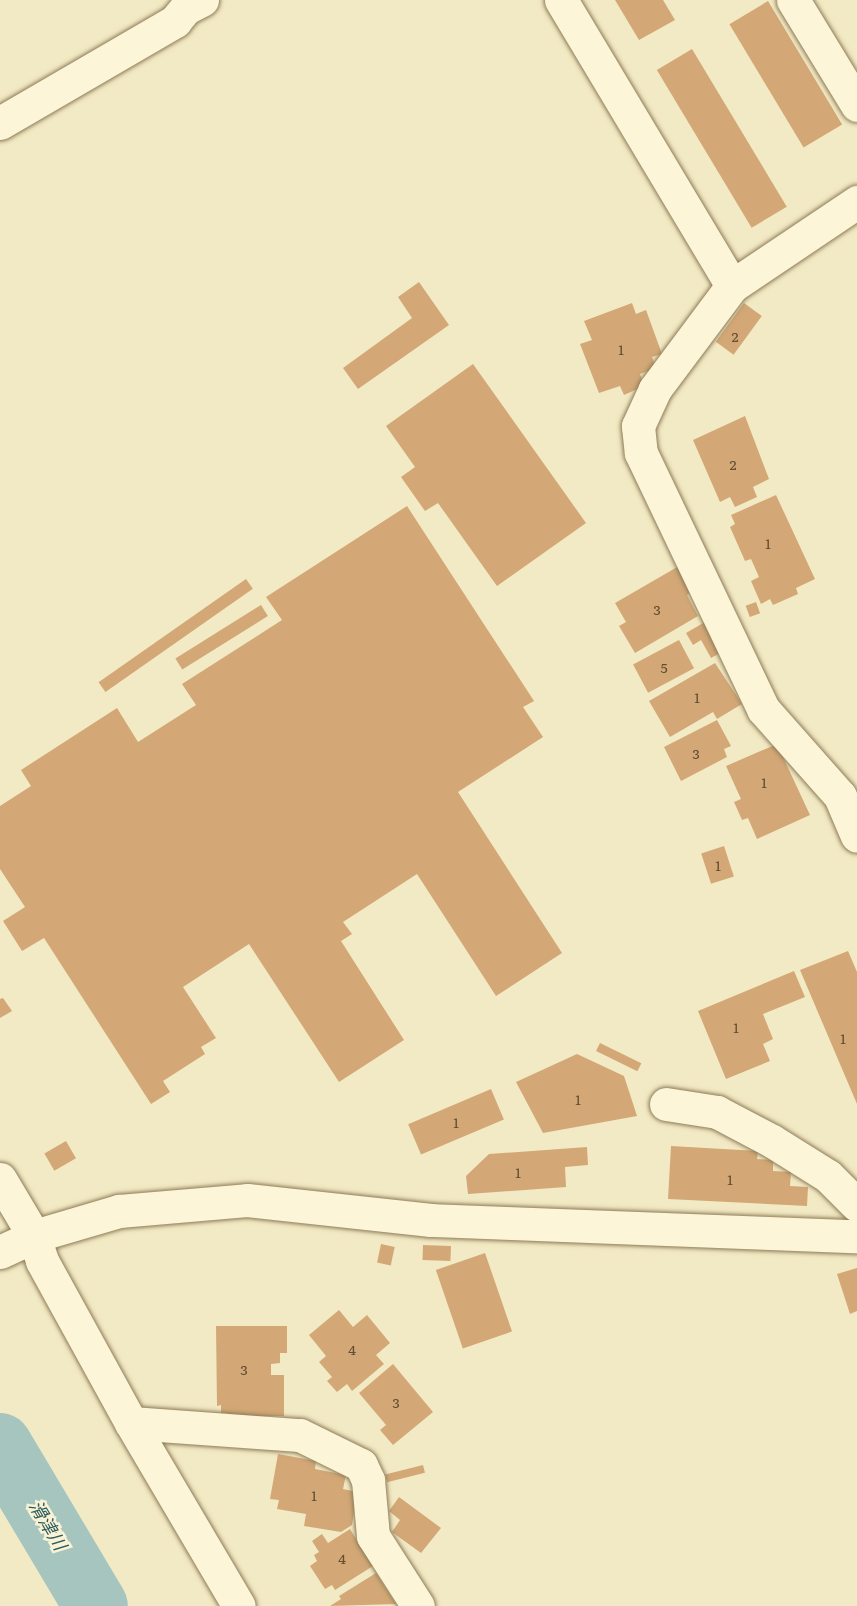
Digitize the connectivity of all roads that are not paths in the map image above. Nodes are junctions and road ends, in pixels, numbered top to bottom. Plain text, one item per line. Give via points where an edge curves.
1 (561, 0) edge
2 (793, 0) edge
3 (190, 3) edge
4 (857, 105) edge
5 (0, 123) edge
6 (857, 202) edge
7 (732, 286) junction
8 (857, 836) edge
9 (666, 1104) dead end
10 (0, 1179) edge
11 (857, 1205) edge
12 (857, 1236) edge
13 (19, 1243) edge
14 (130, 1424) junction
15 (239, 1606) edge
16 (418, 1606) edge

1 - 7 street
2 - 4 street
3 - 5 street via 175,21
6 - 7 street
7 - 8 street via 655,389 638,426 641,453 763,709 840,796
9 - 11 street via 717,1112 772,1141 828,1176
10 - 13 street
12 - 13 street via 431,1220 247,1200 119,1211
13 - 14 street via 42,1260
14 - 15 street
14 - 16 street via 300,1436 362,1465 368,1480 373,1536

